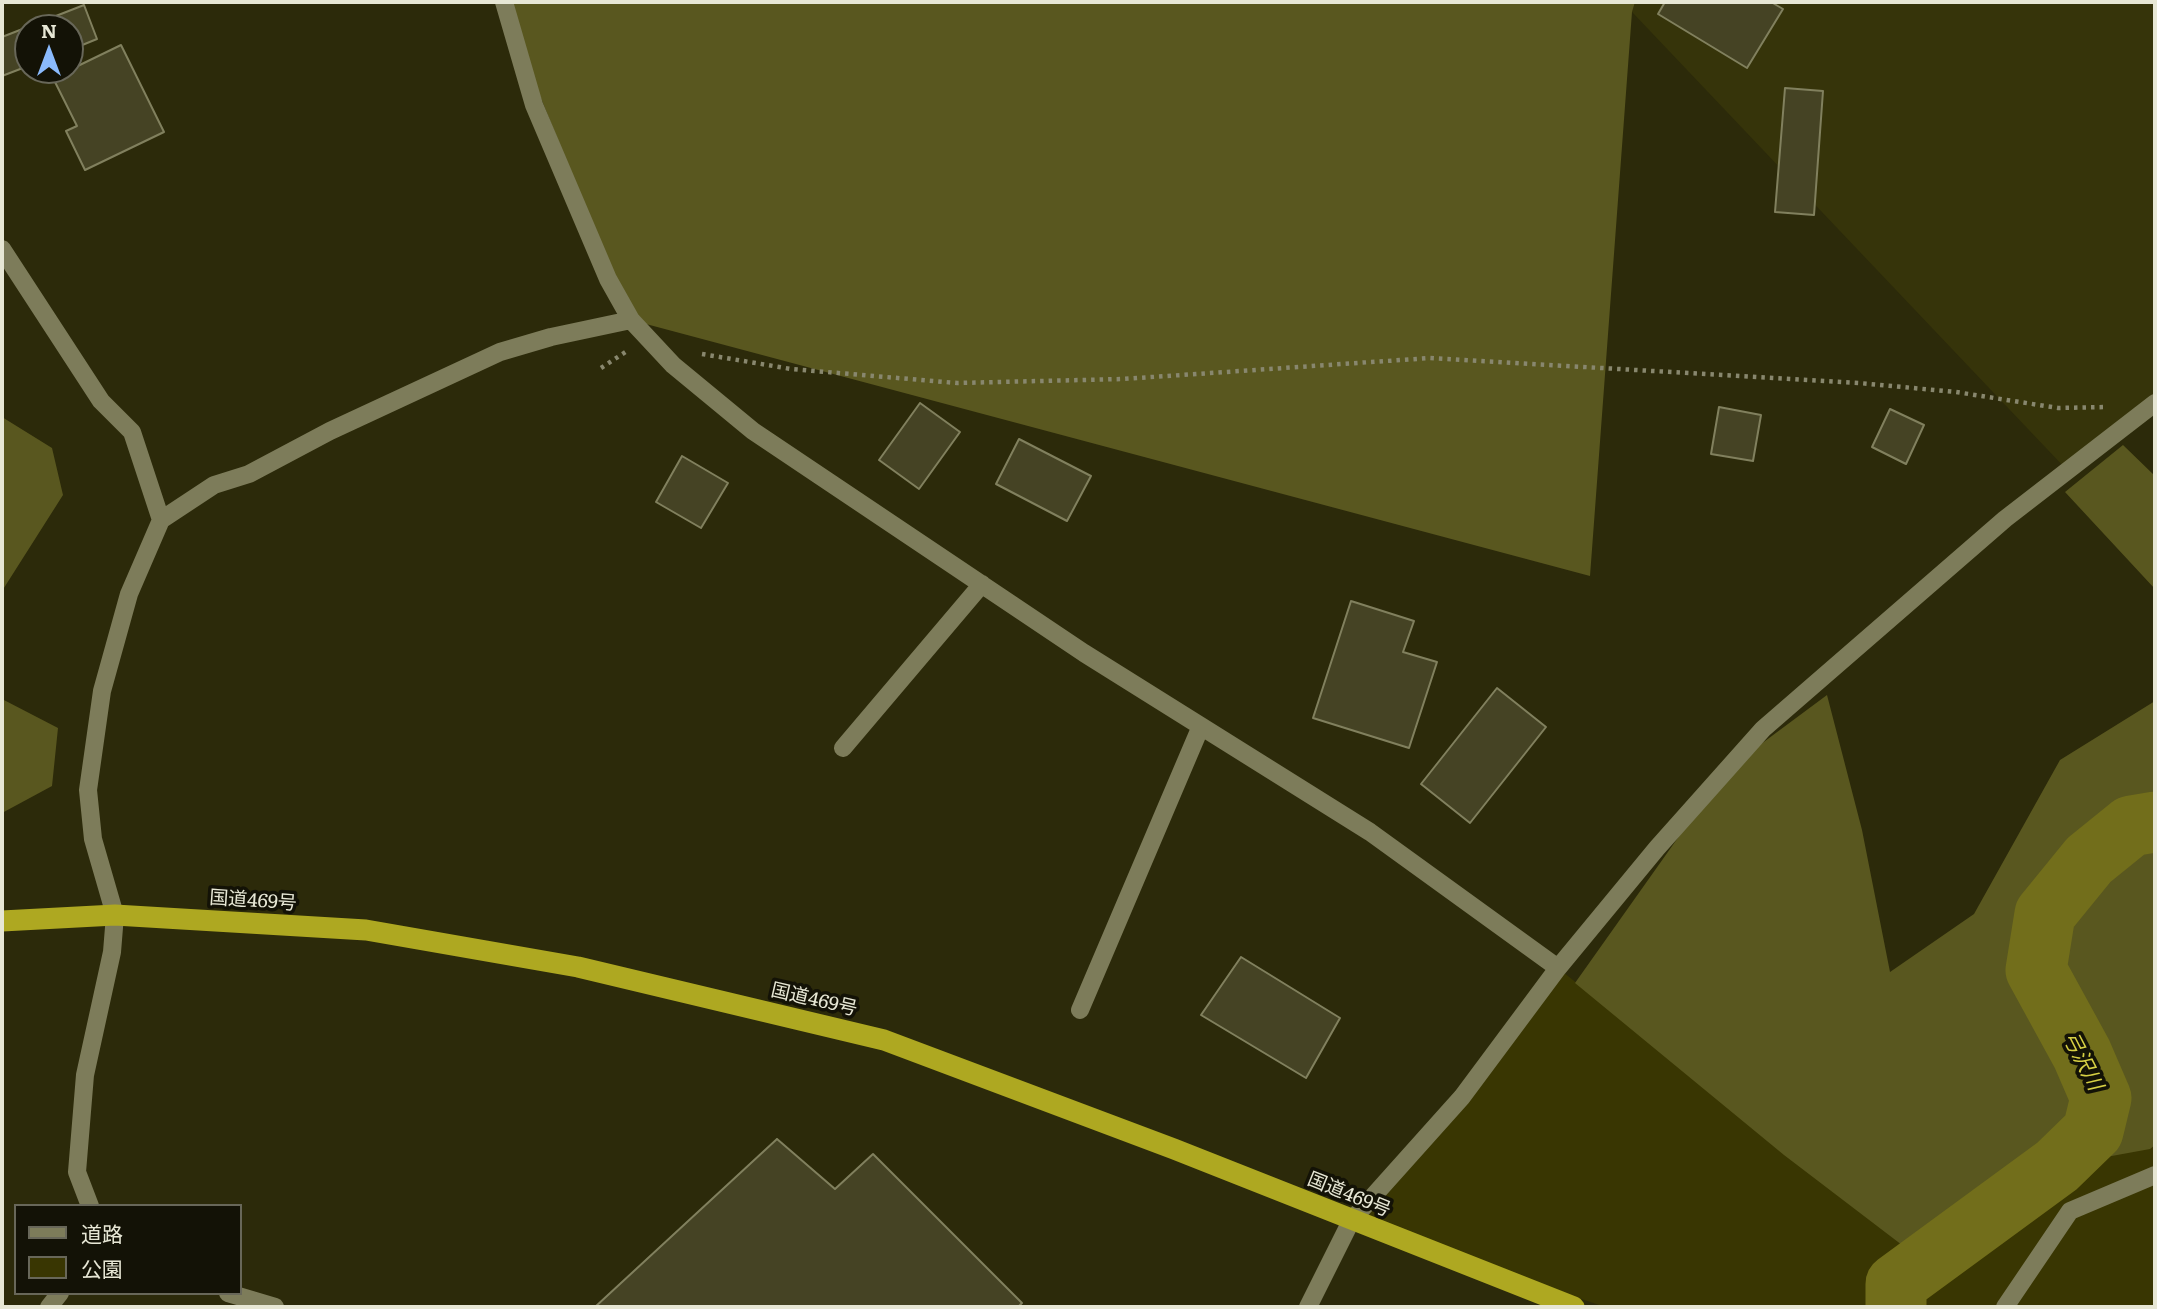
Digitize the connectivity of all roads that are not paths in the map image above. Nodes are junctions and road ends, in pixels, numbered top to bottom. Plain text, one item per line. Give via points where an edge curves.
1 (504, 2) edge
2 (2, 249) edge
3 (631, 320) junction
4 (2155, 406) edge
5 (161, 520) junction
6 (982, 584) junction
7 (1201, 726) junction
8 (843, 748) dead end
9 (115, 915) junction
10 (2, 920) edge
11 (1558, 968) junction
12 (1080, 1010) dead end
13 (2155, 1175) edge
14 (89, 1204) edge
15 (1351, 1221) junction
16 (235, 1295) edge
17 (275, 1307) edge
18 (1308, 1307) edge
19 (1574, 1307) edge
20 (2005, 1307) edge

1 - 3 street via 534,106 608,279
2 - 5 street via 101,401 132,432
3 - 5 street via 500,352 249,474 214,485
3 - 6 street via 673,365 753,431
4 - 11 street via 2005,519 1763,729
5 - 9 street via 129,594 102,691 88,790 93,839
6 - 7 street
6 - 8 street
7 - 11 street via 1370,832
7 - 12 street
9 - 10 highway, 国道469号
9 - 14 street via 112,952 84,1089 77,1172
9 - 15 highway, 国道469号 via 366,930 578,967 884,1040
11 - 15 street via 1462,1097
13 - 20 street via 2070,1212
15 - 18 street
15 - 19 highway, 国道469号
16 - 17 street

